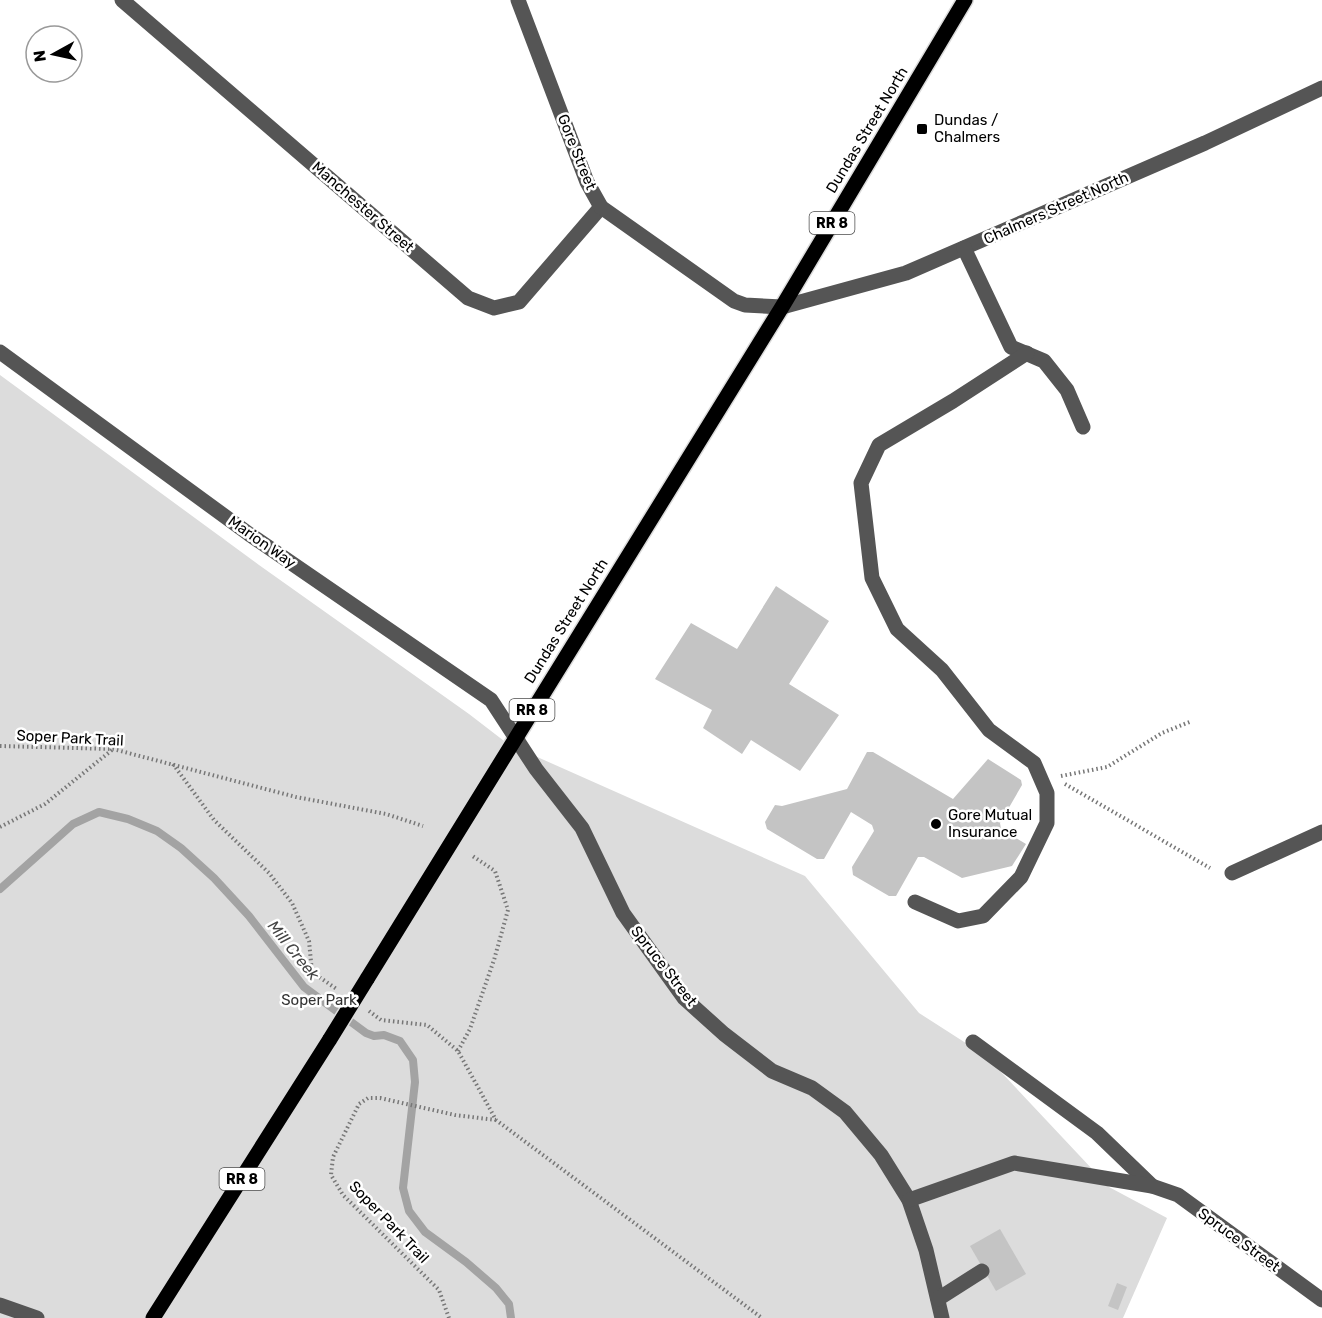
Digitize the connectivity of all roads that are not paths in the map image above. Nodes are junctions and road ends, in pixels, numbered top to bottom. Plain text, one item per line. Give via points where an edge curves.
1 (122, 0) edge
2 (518, 0) edge
3 (965, 0) edge
4 (1322, 88) edge
5 (601, 207) junction
6 (964, 248) junction
7 (782, 308) junction
8 (0, 352) edge
9 (1027, 353) junction
10 (1083, 427) dead end
11 (516, 738) junction
12 (1322, 832) edge
13 (1232, 873) dead end
14 (915, 902) dead end
15 (973, 1042) dead end
16 (1152, 1186) junction
17 (909, 1200) junction
18 (982, 1271) dead end
19 (938, 1299) junction
20 (1322, 1300) edge
21 (0, 1305) edge
22 (37, 1318) edge
23 (153, 1318) edge
24 (942, 1318) edge

1 - 5 street, Manchester Street via 468,298 494,308 519,302
2 - 5 street, Gore Street via 587,182
3 - 7 main road, Dundas Street North / RR 8
4 - 6 street, Chalmers Street North
5 - 7 street, Gore Street via 734,301
6 - 7 street, Chalmers Street North via 906,273
6 - 9 street via 1011,347
7 - 11 main road, Dundas Street North / RR 8
8 - 11 street, Marion Way via 249,534 491,700
9 - 10 street via 1044,361 1067,390
9 - 14 street via 879,445 861,483 872,578 897,629 942,670 989,730 1034,763 1047,794 1047,823 1021,877 983,916 958,921
11 - 17 street, Spruce Street via 582,828 623,913 684,998 772,1071 812,1088 845,1112 881,1155
11 - 23 main road, Dundas Street North / RR 8, bridge
12 - 13 street
15 - 16 street, Spruce Street via 1097,1133
16 - 17 street, Spruce Street via 1014,1163
16 - 20 street, Spruce Street via 1178,1195
17 - 19 street, Spruce Street
18 - 19 street
19 - 24 street, Spruce Street
21 - 22 street

